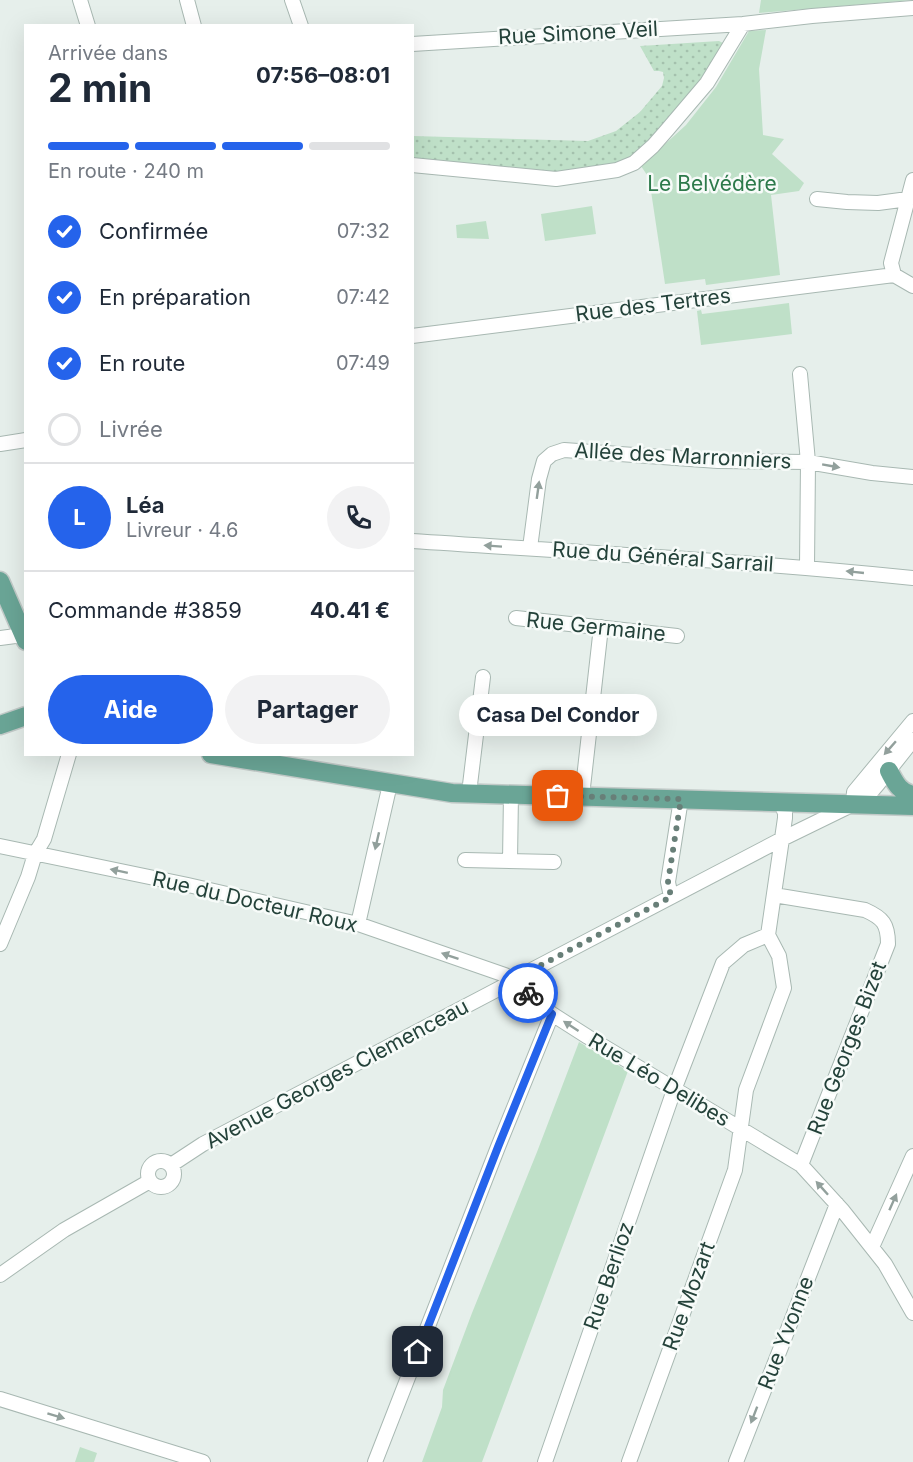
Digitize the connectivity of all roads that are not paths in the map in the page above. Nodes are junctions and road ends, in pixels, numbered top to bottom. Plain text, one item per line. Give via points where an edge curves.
1 (80, 0) edge
2 (187, 0) edge
3 (292, 0) edge
4 (913, 8) edge
5 (87, 24) edge
6 (193, 24) edge
7 (300, 24) edge
8 (743, 24) junction
9 (414, 44) edge
10 (414, 165) edge
11 (913, 180) edge
12 (817, 199) dead end
13 (908, 199) junction
14 (894, 274) junction
15 (913, 286) edge
16 (414, 336) edge
17 (800, 374) dead end
18 (24, 441) edge
19 (0, 444) edge
20 (808, 462) junction
21 (913, 477) edge
22 (414, 541) edge
23 (530, 548) junction
24 (807, 567) junction
25 (913, 578) edge
26 (0, 581) edge
27 (516, 618) dead end
28 (601, 627) junction
29 (677, 636) dead end
30 (0, 638) edge
31 (24, 638) edge
32 (483, 677) dead end
33 (24, 717) edge
34 (913, 721) edge
35 (0, 727) edge
36 (24, 728) edge
37 (913, 740) edge
38 (68, 756) edge
39 (223, 756) edge
40 (889, 771) junction
41 (390, 784) junction
42 (469, 793) junction
43 (512, 794) junction
44 (913, 795) edge
45 (582, 796) junction
46 (681, 799) junction
47 (780, 801) junction
48 (853, 804) junction
49 (913, 806) edge
50 (782, 839) junction
51 (0, 846) edge
52 (35, 854) junction
53 (465, 860) dead end
54 (510, 861) junction
55 (554, 862) dead end
56 (774, 895) junction
57 (671, 897) junction
58 (358, 924) junction
59 (768, 935) junction
60 (0, 944) edge
61 (505, 981) junction
62 (522, 982) junction
63 (552, 1014) junction
64 (674, 1090) junction
65 (741, 1129) junction
66 (913, 1156) edge
67 (171, 1165) junction
68 (801, 1165) junction
69 (150, 1181) junction
70 (837, 1204) junction
71 (872, 1247) junction
72 (0, 1275) edge
73 (913, 1313) edge
74 (0, 1399) edge
75 (203, 1462) edge
76 (375, 1462) edge
77 (545, 1462) edge
78 (629, 1462) edge
79 (736, 1462) edge

1 - 5 street
2 - 6 street
3 - 7 street
4 - 8 street, Rue Simone Veil
8 - 9 street, Rue Simone Veil
8 - 10 street via 707,83 653,146 617,170 556,179
11 - 13 street
12 - 13 street via 878,203
13 - 14 street via 891,263
14 - 15 street
14 - 16 street, Rue des Tertres
17 - 20 street
18 - 19 street
20 -> 21 street, Allée des Marronniers
23 -> 20 street, Allée des Marronniers via 544,462 564,450 718,461
20 - 24 street
23 -> 22 street, Rue du Général Sarrail
23 - 24 street, Rue du Général Sarrail
25 -> 24 street, Rue du Général Sarrail
26 - 31 main road
27 - 28 street, Rue Germaine
28 - 29 street, Rue Germaine
28 - 45 street
30 - 31 street
32 - 42 street
33 - 35 main road
34 -> 48 street via 854,792
35 - 36 main road
37 - 40 street
38 - 52 street via 44,839
39 - 41 main road
40 - 44 main road via 901,791
40 - 48 street via 866,798
41 - 42 main road
41 -> 58 street
42 - 43 main road
43 - 45 main road
43 - 54 street
45 - 46 main road
46 - 47 main road
46 - 57 street via 668,882
47 - 48 main road
47 - 50 street via 785,813
48 - 49 main road
48 - 50 street
50 - 56 street
50 - 57 street
51 - 52 street, Rue du Docteur Roux
58 -> 52 street, Rue du Docteur Roux
52 - 60 street
53 - 54 street
54 - 55 street
56 - 59 street
56 - 68 street, Rue Georges Bizet via 865,910 878,916 888,931 888,944
57 - 62 street
61 -> 58 street, Rue du Docteur Roux
59 - 64 street, Rue Berlioz via 744,945 723,963
59 - 65 street, Rue Mozart via 778,956 784,988 746,1090
61 - 62 street via 513,971
61 - 67 street, Avenue Georges Clemenceau
62 - 63 street, Rue Léo Delibes
64 -> 63 street, Rue Léo Delibes
63 - 76 street
64 - 65 street, Rue Léo Delibes
64 - 77 street, Rue Berlioz
65 - 68 street, Rue Léo Delibes
65 - 78 street, Rue Mozart via 735,1170
71 -> 66 street
67 - 69 street via 164,1160 151,1165
67 - 69 street via 175,1173 170,1185 161,1187
70 -> 68 street, Rue Léo Delibes
69 - 72 street via 64,1230
70 - 71 street, Rue Léo Delibes
70 -> 79 street, Rue Yvonne
71 - 73 street, Rue Léo Delibes
74 -> 75 street

